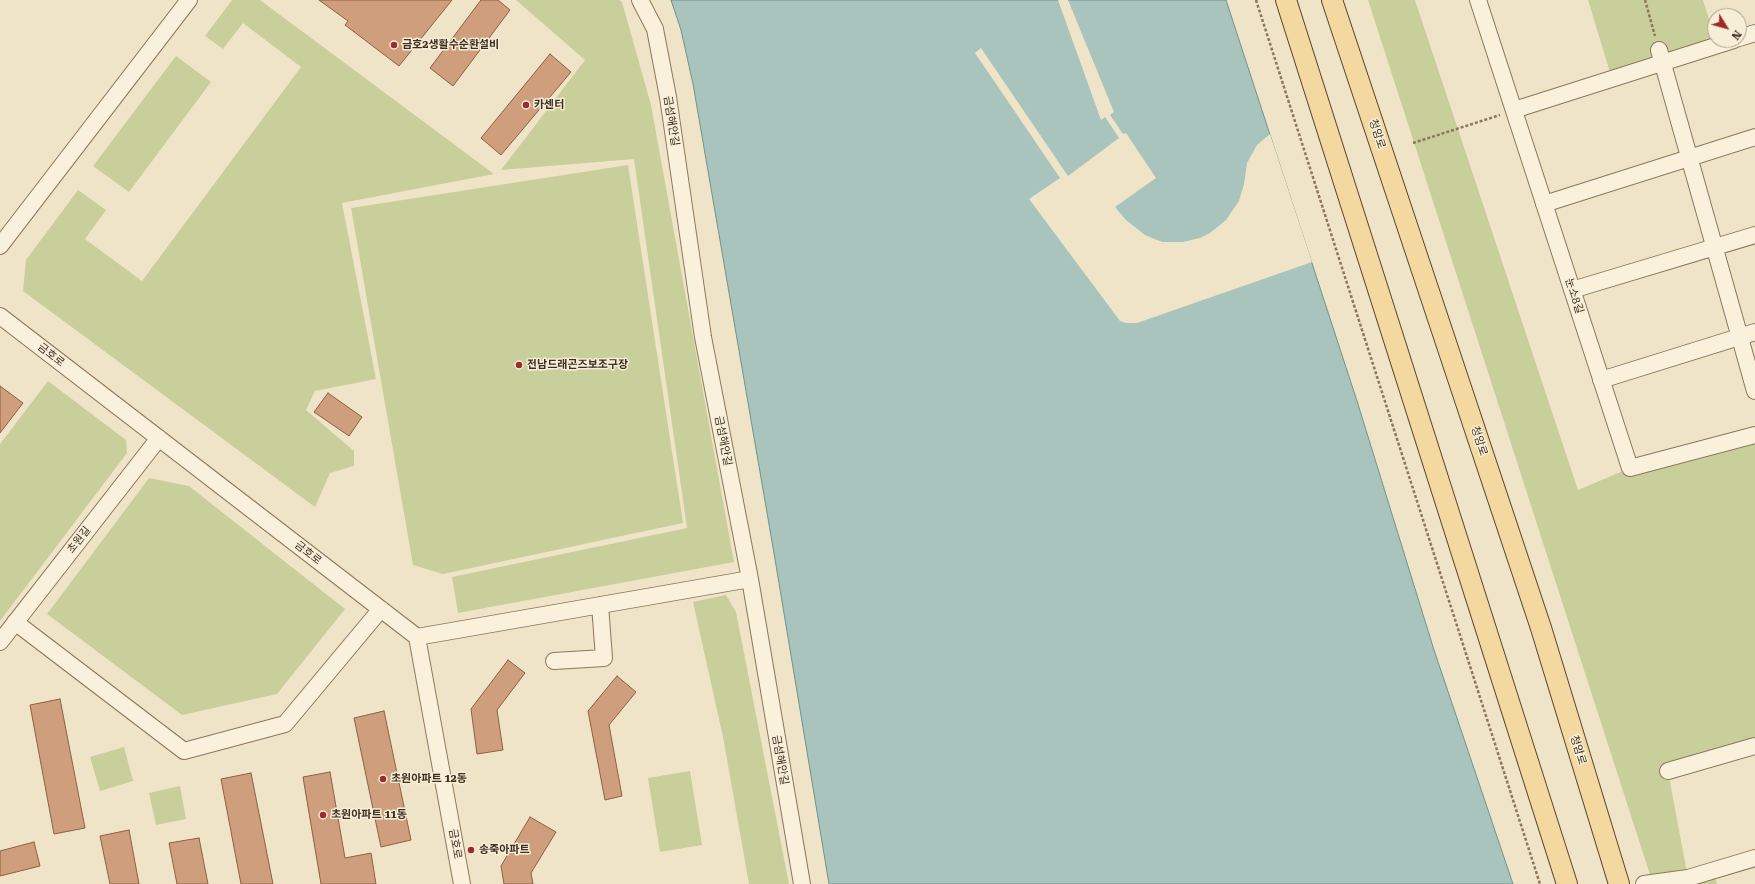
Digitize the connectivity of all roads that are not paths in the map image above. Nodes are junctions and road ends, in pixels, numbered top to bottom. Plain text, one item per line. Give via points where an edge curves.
1 (189, 0) edge
2 (640, 0) edge
3 (1286, 0) edge
4 (1332, 0) edge
5 (1479, 0) edge
6 (1707, 46) edge
7 (1661, 57) junction
8 (1514, 110) junction
9 (1755, 137) edge
10 (1689, 158) junction
11 (1544, 204) junction
12 (1755, 235) edge
13 (0, 246) edge
14 (1714, 247) junction
15 (1572, 290) junction
16 (0, 316) edge
17 (1755, 332) edge
18 (1740, 337) junction
19 (1601, 380) junction
20 (1755, 391) edge
21 (1755, 435) edge
22 (158, 438) junction
23 (750, 579) junction
24 (600, 605) junction
25 (381, 609) junction
26 (15, 622) junction
27 (417, 637) junction
28 (0, 642) edge
29 (554, 661) dead end
30 (1755, 746) edge
31 (1668, 771) dead end
32 (1755, 858) edge
33 (462, 884) edge
34 (802, 884) edge
35 (1567, 884) edge
36 (1620, 884) edge
37 (1644, 884) edge

1 - 13 street
2 - 23 street, 금섬해안길 via 655,29 668,97 703,337
3 - 35 main road
4 - 36 main road, 청암로 via 1540,628
5 - 8 street, 눈소8길
6 - 7 street
7 - 8 street
7 - 10 street
8 - 11 street, 눈소8길
9 - 10 street
10 - 11 street
10 - 14 street
11 - 15 street, 눈소8길
12 - 14 street
14 - 15 street
14 - 18 street
15 - 19 street, 눈소8길
16 - 22 street, 금호로
17 - 18 street
18 - 19 street
18 - 20 street
19 - 21 street, 눈소8길 via 1630,468
22 - 25 street, 금호로
22 - 26 street, 초원길
23 - 24 street
23 - 34 street, 금섬해안길
24 - 27 street
24 - 29 street via 604,658
25 - 26 street via 285,724 184,751
25 - 27 street, 금호로
26 - 28 street, 초원길
27 - 33 street, 금호로
30 - 31 street
32 - 37 street via 1688,878

